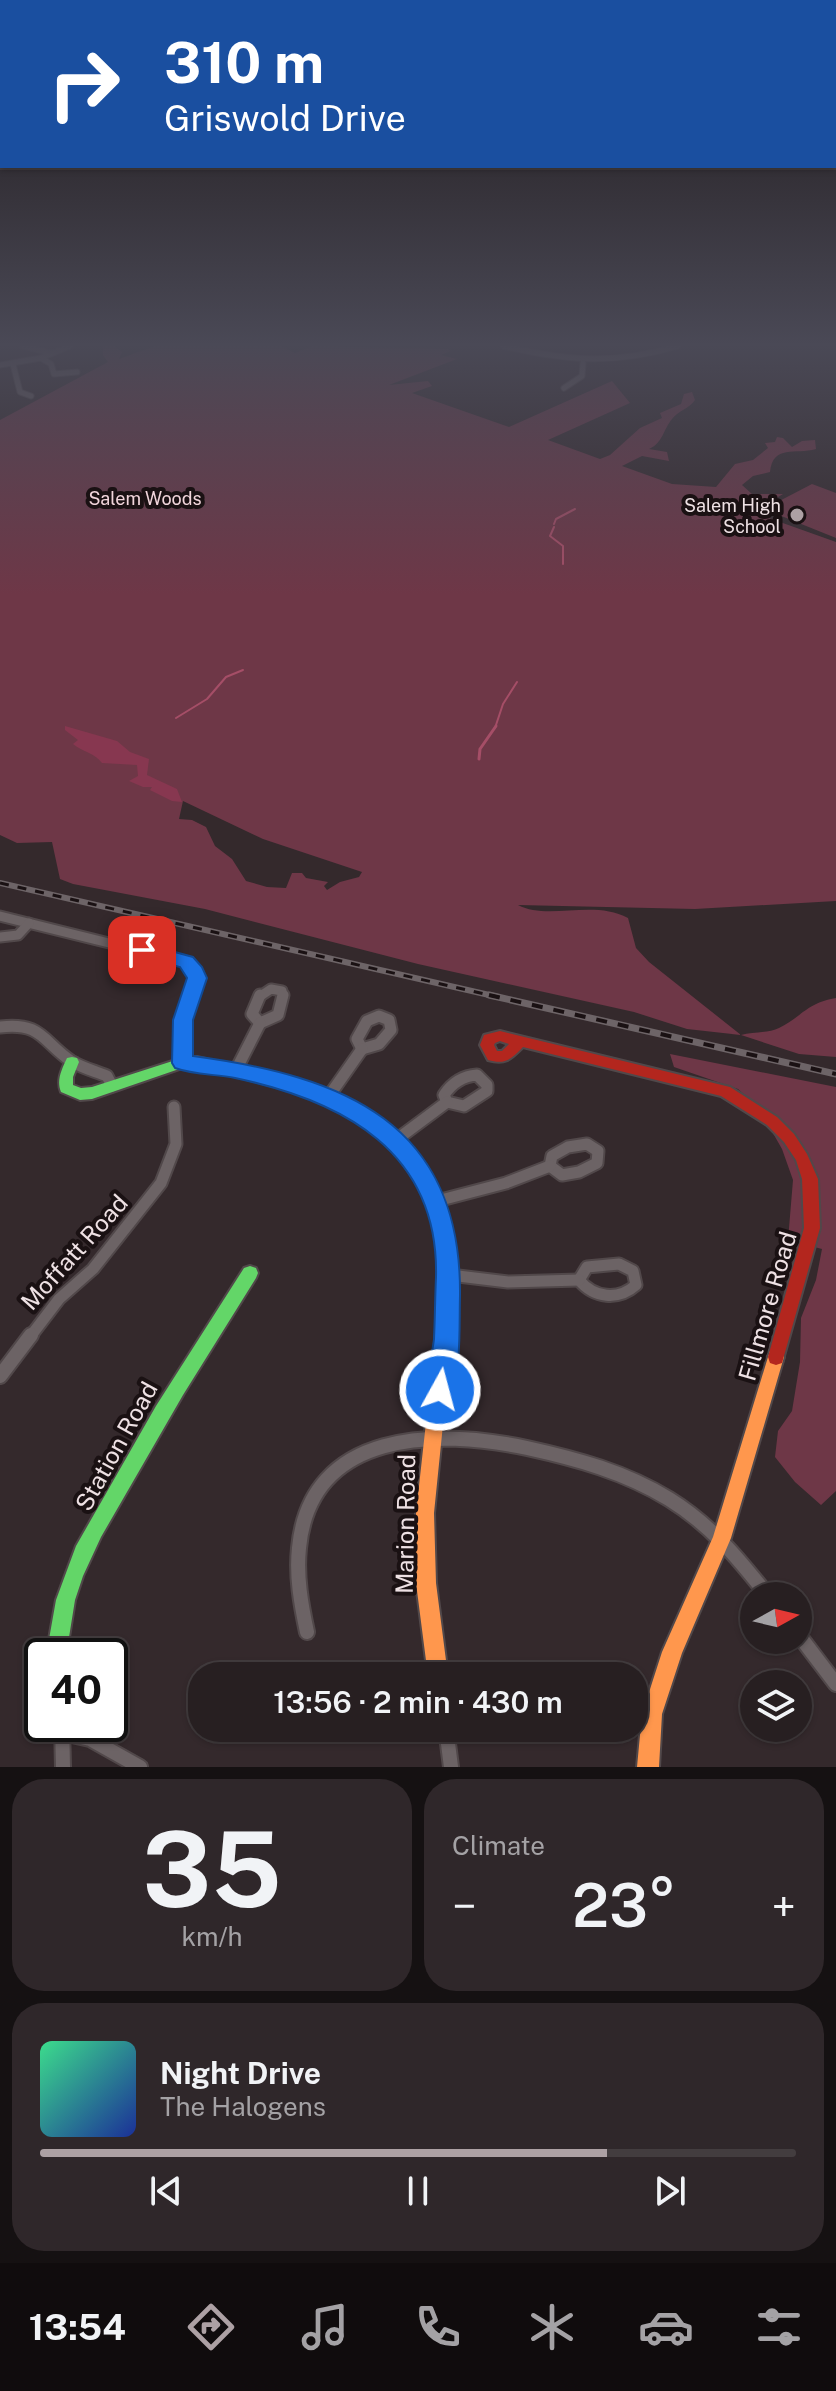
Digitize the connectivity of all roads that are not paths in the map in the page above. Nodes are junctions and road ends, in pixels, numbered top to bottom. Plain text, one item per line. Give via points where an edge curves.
1 (0, 916) edge
2 (29, 923) junction
3 (0, 937) edge
4 (260, 1023) dead end
5 (0, 1027) edge
6 (520, 1041) dead end
7 (362, 1049) dead end
8 (72, 1062) junction
9 (182, 1063) junction
10 (236, 1070) junction
11 (112, 1086) junction
12 (329, 1096) junction
13 (447, 1102) dead end
14 (174, 1107) dead end
15 (396, 1140) junction
16 (550, 1166) dead end
17 (437, 1201) junction
18 (250, 1273) dead end
19 (450, 1275) junction
20 (579, 1280) dead end
21 (0, 1376) edge
22 (432, 1436) junction
23 (722, 1538) junction
24 (757, 1582) edge
25 (307, 1632) dead end
26 (58, 1638) edge
27 (812, 1652) edge
28 (436, 1662) edge
29 (836, 1684) edge
30 (63, 1742) edge
31 (95, 1742) edge
32 (448, 1742) edge
33 (63, 1767) edge
34 (140, 1767) edge
35 (451, 1767) edge
36 (648, 1767) edge

1 - 2 street
2 - 3 street via 18,935
2 - 9 street via 162,954 193,967 197,984 183,1020
4 - 10 street
5 - 8 street via 38,1029
6 - 23 street, Fillmore Road via 693,1081 738,1097 790,1141 812,1183 813,1230
7 - 12 street
8 - 11 street via 107,1076
8 - 11 street via 66,1077 66,1088 72,1092
9 - 10 street, Marion Road
9 - 11 street
10 - 12 street, Marion Road
12 - 15 street, Marion Road
13 - 15 street
14 - 21 street, Moffatt Road via 176,1144 161,1183 93,1269 59,1299
15 - 17 street, Marion Road
16 - 17 street
17 - 19 street, Marion Road
18 - 26 street, Station Road via 186,1371 76,1563 62,1603
19 - 20 street via 520,1282
19 - 22 street, Marion Road
22 - 23 street via 509,1444 630,1478
22 - 25 street via 368,1452 319,1487 300,1531 299,1599
22 - 28 street, Marion Road via 424,1556
23 - 24 street
23 - 36 street, Fillmore Road via 672,1652 652,1714
27 - 29 street
30 - 33 street
31 - 34 street
32 - 35 street

